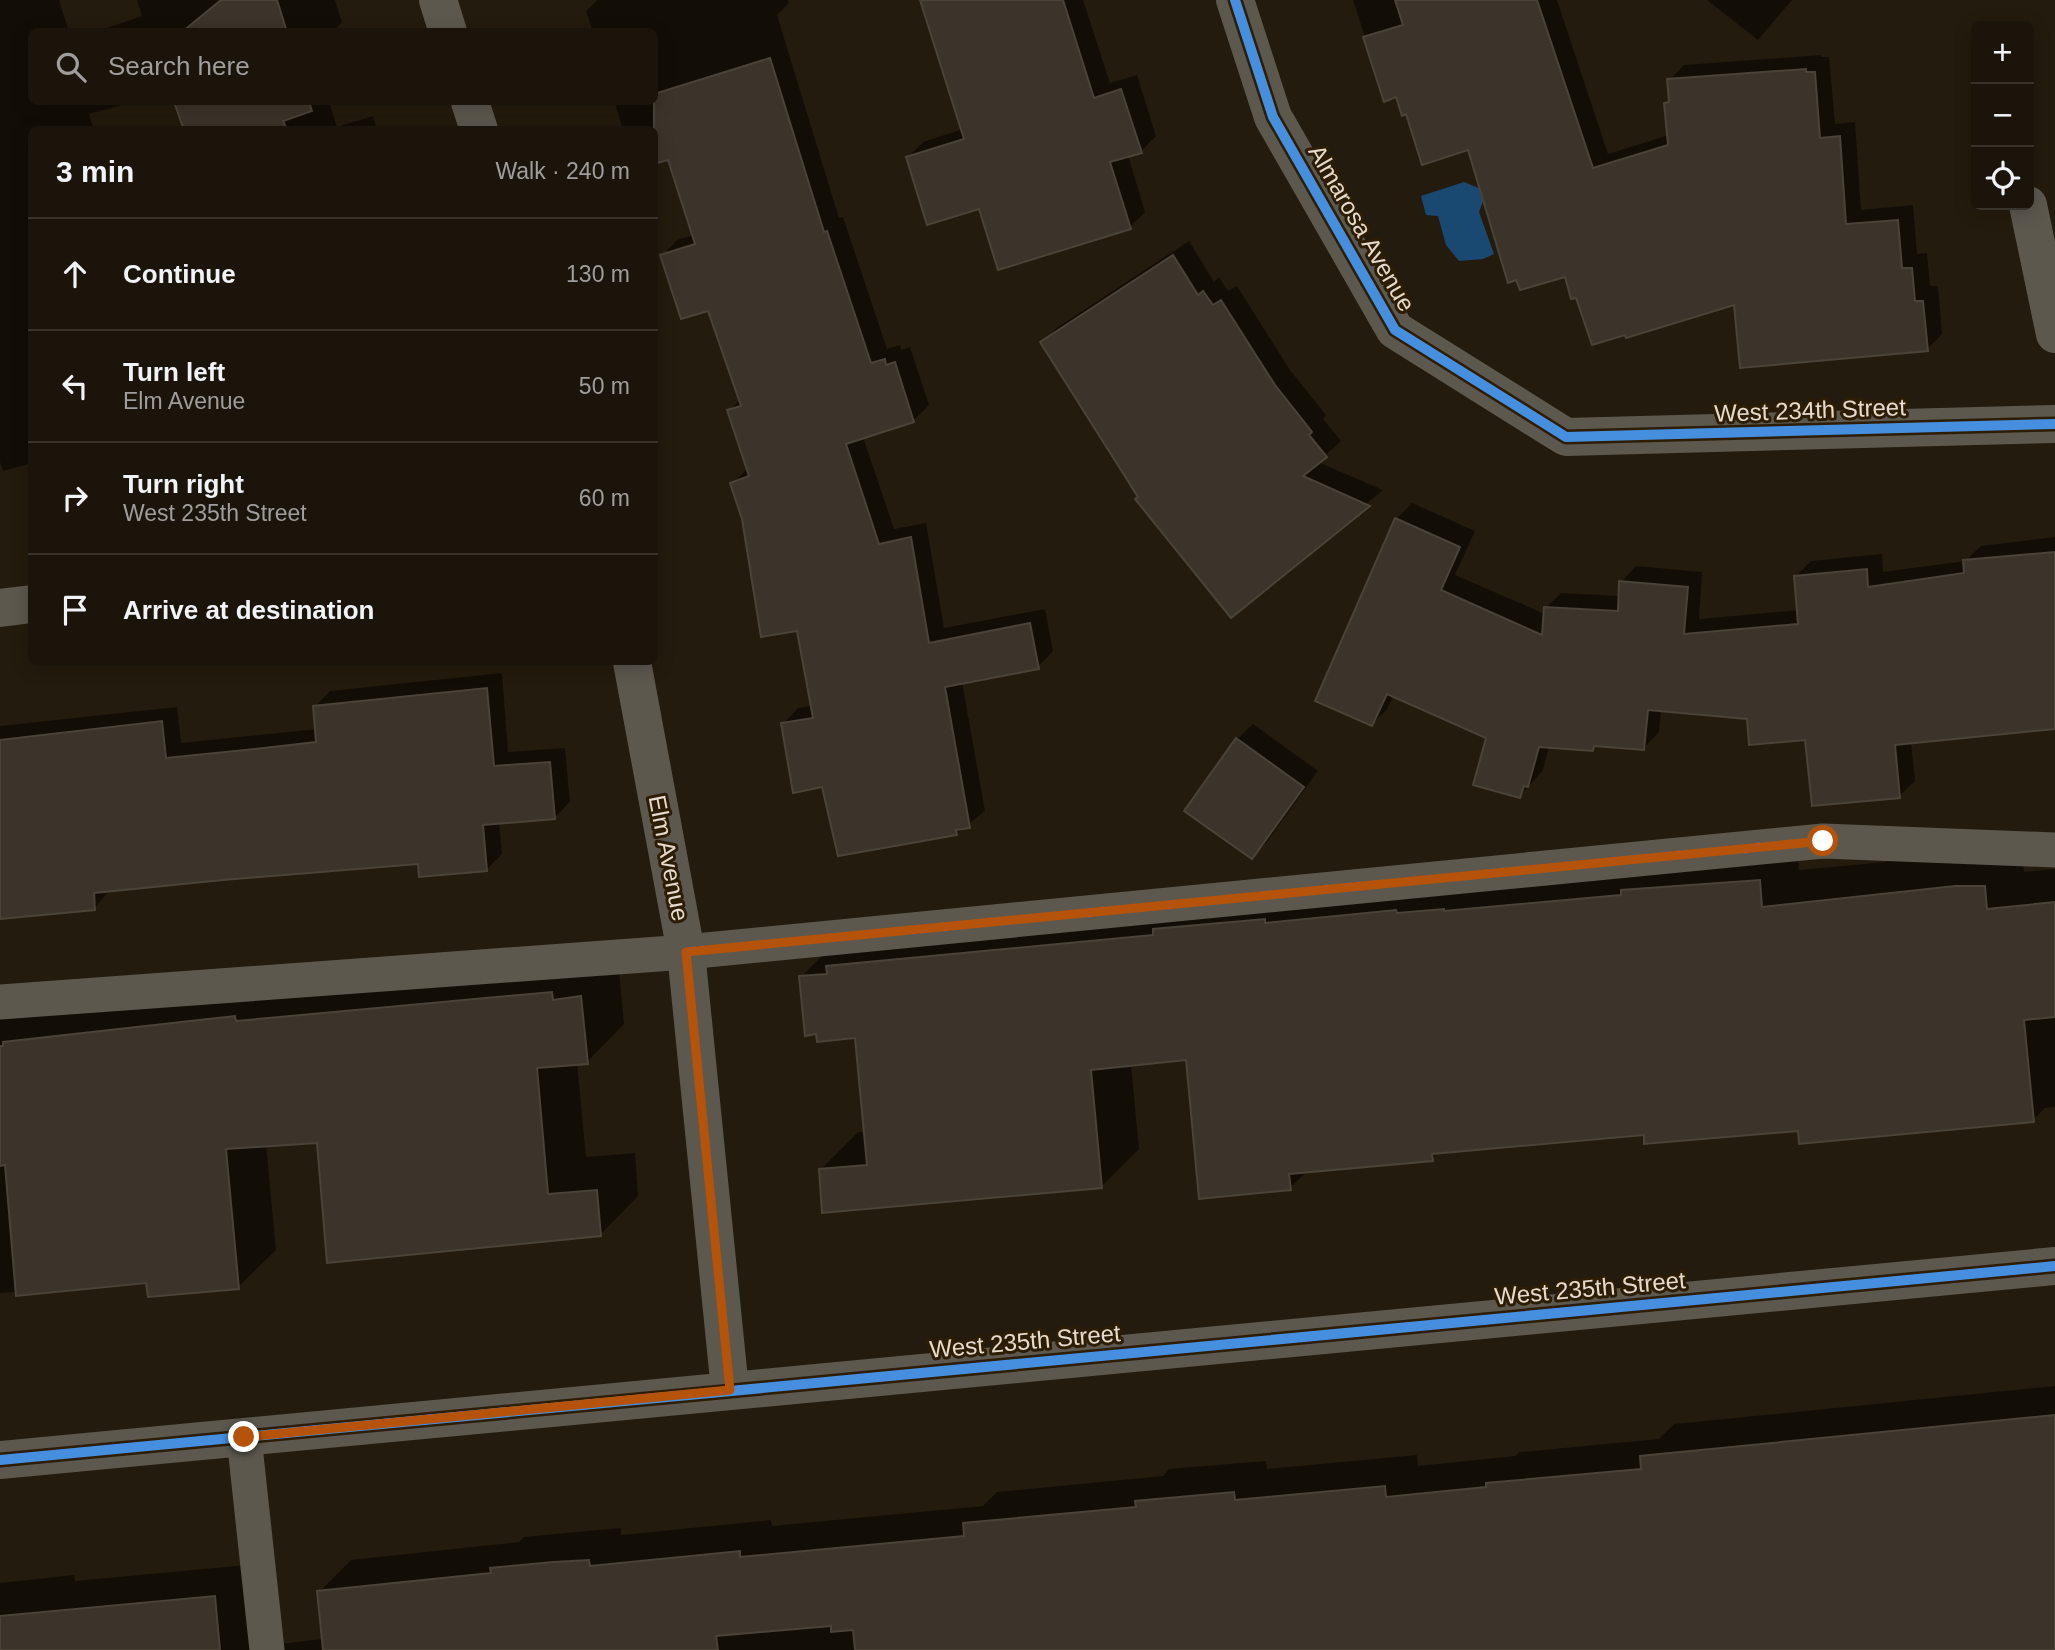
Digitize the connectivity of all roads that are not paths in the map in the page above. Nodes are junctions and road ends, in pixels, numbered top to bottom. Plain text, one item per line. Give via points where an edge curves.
1 (438, 0) edge
2 (1235, 0) edge
3 (447, 28) edge
4 (471, 105) edge
5 (478, 126) edge
6 (2029, 210) edge
7 (2055, 334) edge
8 (2055, 424) edge
9 (1566, 438) joint
10 (28, 604) edge
11 (0, 608) edge
12 (633, 665) edge
13 (2055, 850) edge
14 (686, 952) junction
15 (0, 1002) edge
16 (2055, 1266) edge
17 (730, 1390) junction
18 (244, 1437) junction
19 (0, 1460) edge
20 (267, 1650) edge

1 - 3 street
2 - 9 street, Almarosa Avenue via 1273,117 1395,330
4 - 5 street
6 - 7 street
8 - 9 street, West 234th Street
10 - 11 street
12 - 14 street, Elm Avenue
13 - 14 lane via 1823,841
14 - 15 lane
14 - 17 street, Elm Avenue
16 - 17 street, West 235th Street
17 - 18 street, West 235th Street
18 - 19 street, West 235th Street
18 - 20 lane

